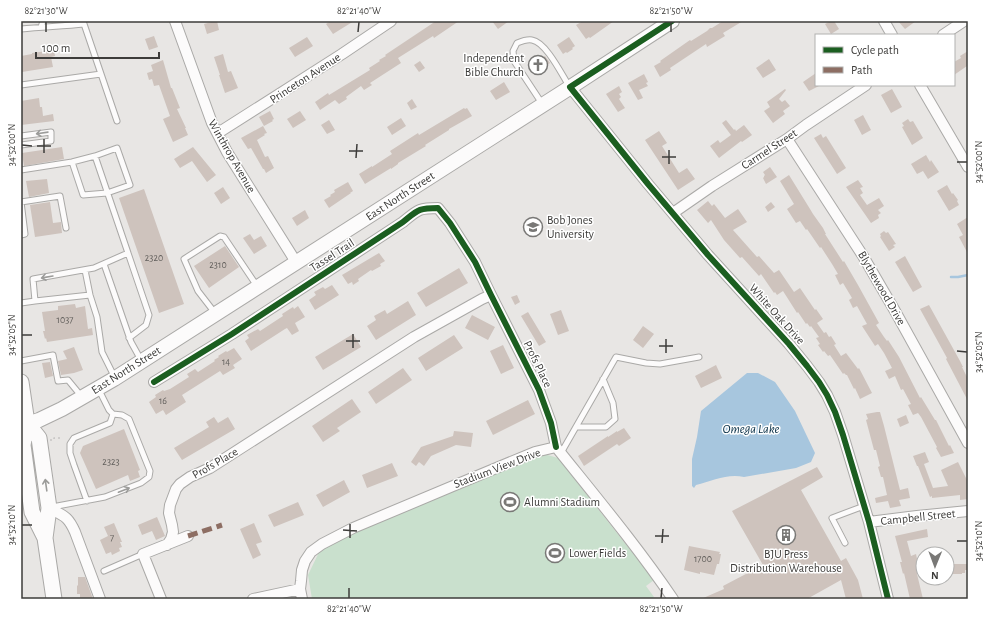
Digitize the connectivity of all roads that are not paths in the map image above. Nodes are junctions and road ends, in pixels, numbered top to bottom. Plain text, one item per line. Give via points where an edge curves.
1 (43, 21) edge
2 (175, 21) edge
3 (391, 21) edge
4 (672, 21) edge
5 (884, 21) edge
6 (964, 21) edge
7 (84, 22) edge
8 (377, 25) edge
9 (40, 27) junction
10 (21, 29) edge
11 (891, 34) edge
12 (944, 34) edge
13 (101, 74) junction
14 (21, 85) edge
15 (864, 86) edge
16 (921, 86) edge
17 (570, 87) junction
18 (543, 105) junction
19 (117, 121) dead end
20 (218, 133) junction
21 (21, 136) edge
22 (787, 139) junction
23 (21, 145) edge
24 (95, 156) junction
25 (72, 162) junction
26 (968, 167) edge
27 (21, 170) edge
28 (107, 193) junction
29 (673, 213) junction
30 (66, 228) dead end
31 (21, 235) edge
32 (128, 253) junction
33 (296, 262) junction
34 (104, 264) junction
35 (85, 270) junction
36 (258, 287) junction
37 (90, 295) junction
38 (491, 295) junction
39 (35, 301) junction
40 (21, 303) edge
41 (216, 314) junction
42 (129, 338) junction
43 (699, 357) dead end
44 (21, 361) edge
45 (142, 361) junction
46 (115, 378) junction
47 (603, 379) junction
48 (21, 382) edge
49 (154, 382) dead end
50 (98, 388) junction
51 (82, 397) junction
52 (113, 414) junction
53 (24, 425) edge
54 (576, 427) junction
55 (968, 443) edge
56 (558, 450) junction
57 (87, 501) junction
58 (864, 506) junction
59 (49, 508) junction
60 (968, 511) edge
61 (868, 522) junction
62 (188, 536) dead end
63 (45, 538) junction
64 (845, 543) dead end
65 (167, 545) junction
66 (143, 554) junction
67 (104, 571) dead end
68 (300, 589) junction
69 (54, 599) edge
70 (100, 599) edge
71 (161, 599) edge
72 (253, 599) edge
73 (302, 599) edge
74 (673, 599) edge
75 (888, 599) edge

1 - 9 lane
2 - 20 street, Winthrop Avenue via 212,123
3 - 8 street, Princeton Avenue
4 - 17 main road, East North Street
5 - 11 street
6 - 12 street
7 - 9 lane via 61,27
7 - 13 lane
8 - 20 street, Princeton Avenue via 342,54
9 - 10 lane
13 - 14 lane
13 - 19 lane
15 - 22 street, Carmel Street
16 - 26 street
17 - 18 main road, East North Street
17 - 18 lane via 541,44 534,40 517,43 513,51 514,61
17 - 29 street, White Oak Drive
18 - 33 main road, East North Street
20 - 33 street, Winthrop Avenue via 227,152
23 -> 21 lane via 51,141 51,132
22 - 29 street, Carmel Street
22 - 55 street, Blythewood Drive via 863,256
24 - 25 lane
24 - 28 lane
24 - 28 lane via 117,148 130,185
25 - 27 lane
25 - 28 lane via 83,195
28 - 32 lane
29 - 58 street, White Oak Drive via 789,344 819,382 835,412
30 - 31 lane via 60,196 21,202 25,234
32 - 34 lane
32 - 42 lane via 149,315 146,326
33 - 36 main road, East North Street
34 - 35 lane
34 - 42 lane
35 - 37 lane
35 -> 39 lane via 33,279
36 - 41 main road, East North Street
36 - 41 lane via 224,237 220,236 184,260 198,291
37 - 39 lane
37 - 46 lane via 97,317 102,352
38 - 49 street, Tassel Trail via 475,262 450,223 438,208 423,208 232,334
38 - 56 street, Profs Place via 540,390
38 - 65 street, Profs Place via 414,337 210,468 180,484 170,505 173,532
39 - 40 lane
41 - 45 main road, East North Street
42 - 45 lane
43 - 47 lane via 660,364 616,357
44 - 51 lane via 53,355 58,381 68,380
45 - 46 main road, East North Street
46 - 50 main road, East North Street
47 - 54 lane
47 - 54 lane via 613,403 615,418 606,427
48 - 53 main road
50 - 51 main road, East North Street
50 - 52 lane
51 - 53 main road, East North Street via 62,409
52 - 57 lane via 110,423 74,438 70,444 70,453
57 -> 52 lane via 127,489 149,477 150,471 129,419
59 -> 53 main road via 39,438
53 - 63 main road via 32,512
54 - 56 lane
56 - 68 street, Stadium View Drive via 535,452 353,528 322,544 311,552 305,561
56 - 74 street
57 - 59 lane
58 - 61 street, White Oak Drive
58 - 64 lane via 832,518
59 - 63 main road
59 - 70 street via 70,522
60 - 61 street, Campbell Street
61 - 75 street, White Oak Drive
62 - 65 street
63 - 69 main road
65 - 66 street
66 - 67 lane
66 - 71 street
68 - 72 street
68 - 73 street, Stadium View Drive

